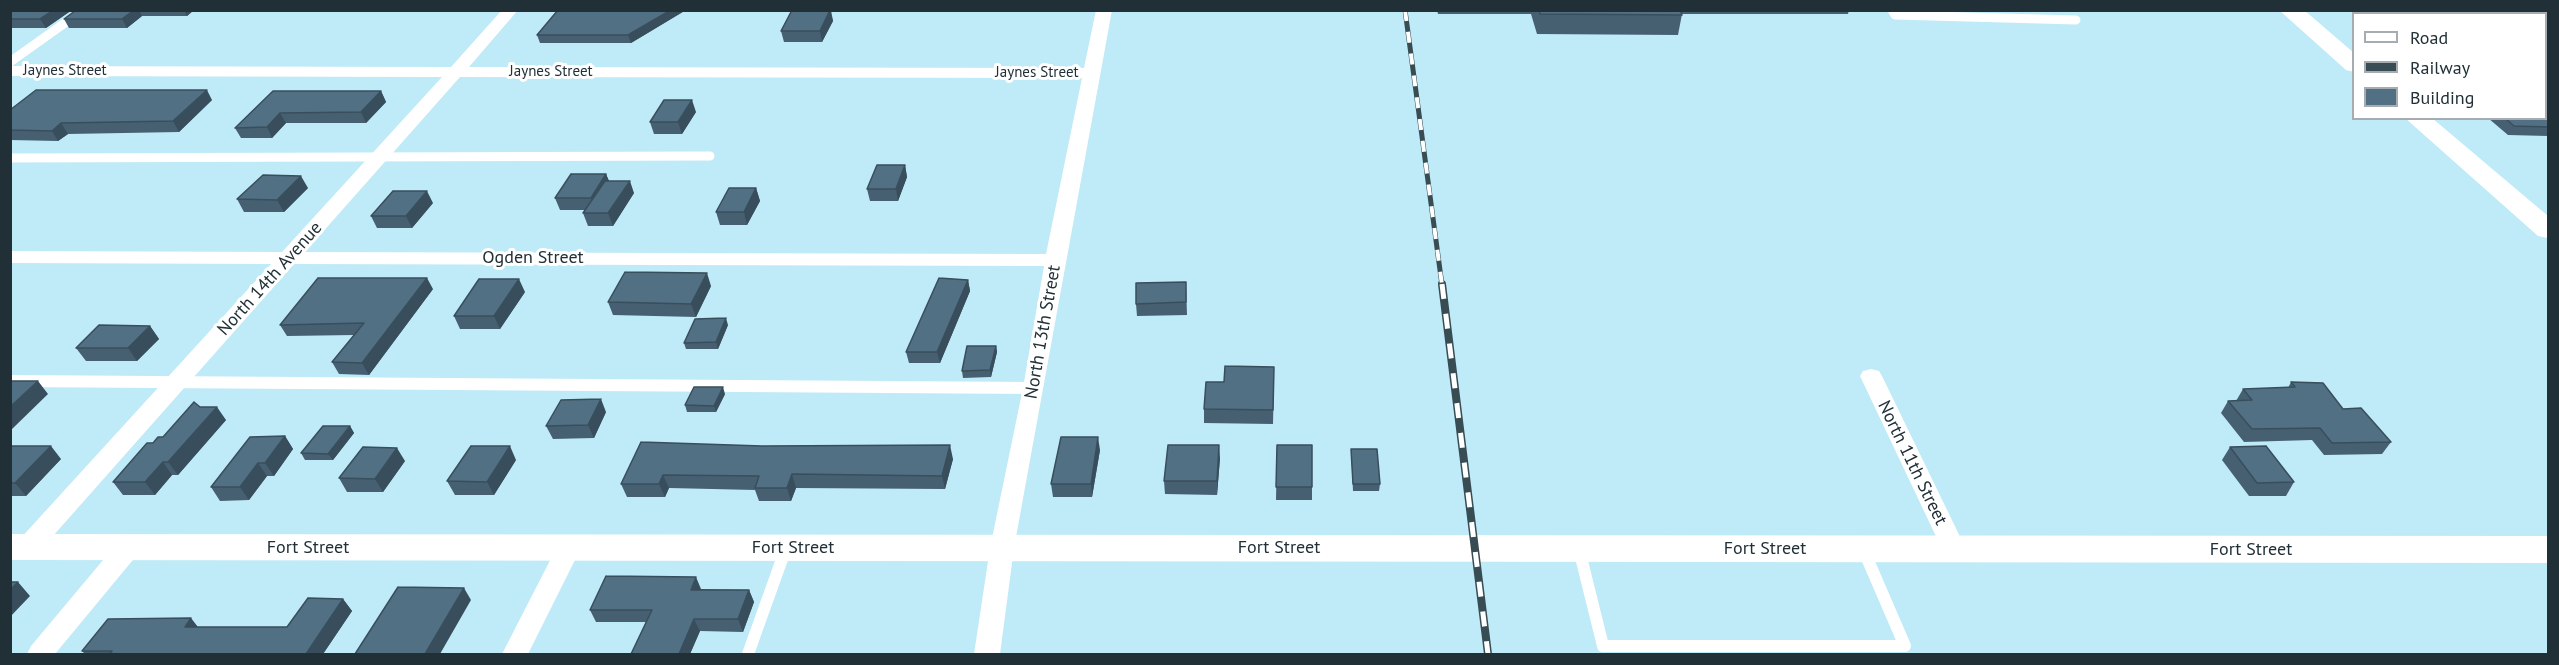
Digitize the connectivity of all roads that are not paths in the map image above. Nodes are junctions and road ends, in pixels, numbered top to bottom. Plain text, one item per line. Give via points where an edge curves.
1 (83, 10) edge
2 (511, 10) edge
3 (1104, 10) edge
4 (1892, 10) edge
5 (2290, 10) edge
6 (2076, 20) dead end
7 (10, 62) edge
8 (2352, 63) edge
9 (10, 71) edge
10 (455, 72) junction
11 (1092, 73) junction
12 (2419, 120) edge
13 (710, 156) dead end
14 (10, 158) edge
15 (379, 158) junction
16 (2548, 230) edge
17 (10, 257) edge
18 (290, 257) junction
19 (1055, 260) junction
20 (1871, 376) dead end
21 (10, 381) edge
22 (178, 381) junction
23 (1034, 388) junction
24 (19, 547) edge
25 (128, 548) junction
26 (569, 548) junction
27 (786, 548) junction
28 (1002, 548) junction
29 (1579, 549) junction
30 (1863, 549) junction
31 (1954, 549) junction
32 (2548, 550) edge
33 (40, 654) edge
34 (515, 654) edge
35 (748, 654) edge
36 (987, 654) edge

1 - 7 lane
2 - 10 street, North 14th Avenue
3 - 11 street, North 13th Street
4 - 6 lane via 1895,15
5 - 8 street
9 - 10 street, Jaynes Street
10 - 11 street, Jaynes Street
10 - 15 street, North 14th Avenue
11 - 19 street, North 13th Street
12 - 16 street
13 - 15 lane
14 - 15 lane
15 - 18 street, North 14th Avenue
17 - 18 street, Ogden Street
18 - 19 street, Ogden Street
18 - 22 street, North 14th Avenue
19 - 23 street, North 13th Street
20 - 31 street, North 11th Street
21 - 22 lane
22 - 23 lane
22 - 24 street, North 14th Avenue
23 - 28 street, North 13th Street
24 - 25 street, Fort Street
25 - 26 street, Fort Street
25 - 33 street
26 - 27 street, Fort Street
26 - 34 street
27 - 28 street, Fort Street
27 - 35 lane
28 - 29 street, Fort Street
28 - 36 street, North 13th Street
29 - 30 street, Fort Street
29 - 30 lane via 1603,646 1905,646
30 - 31 street, Fort Street
31 - 32 street, Fort Street

